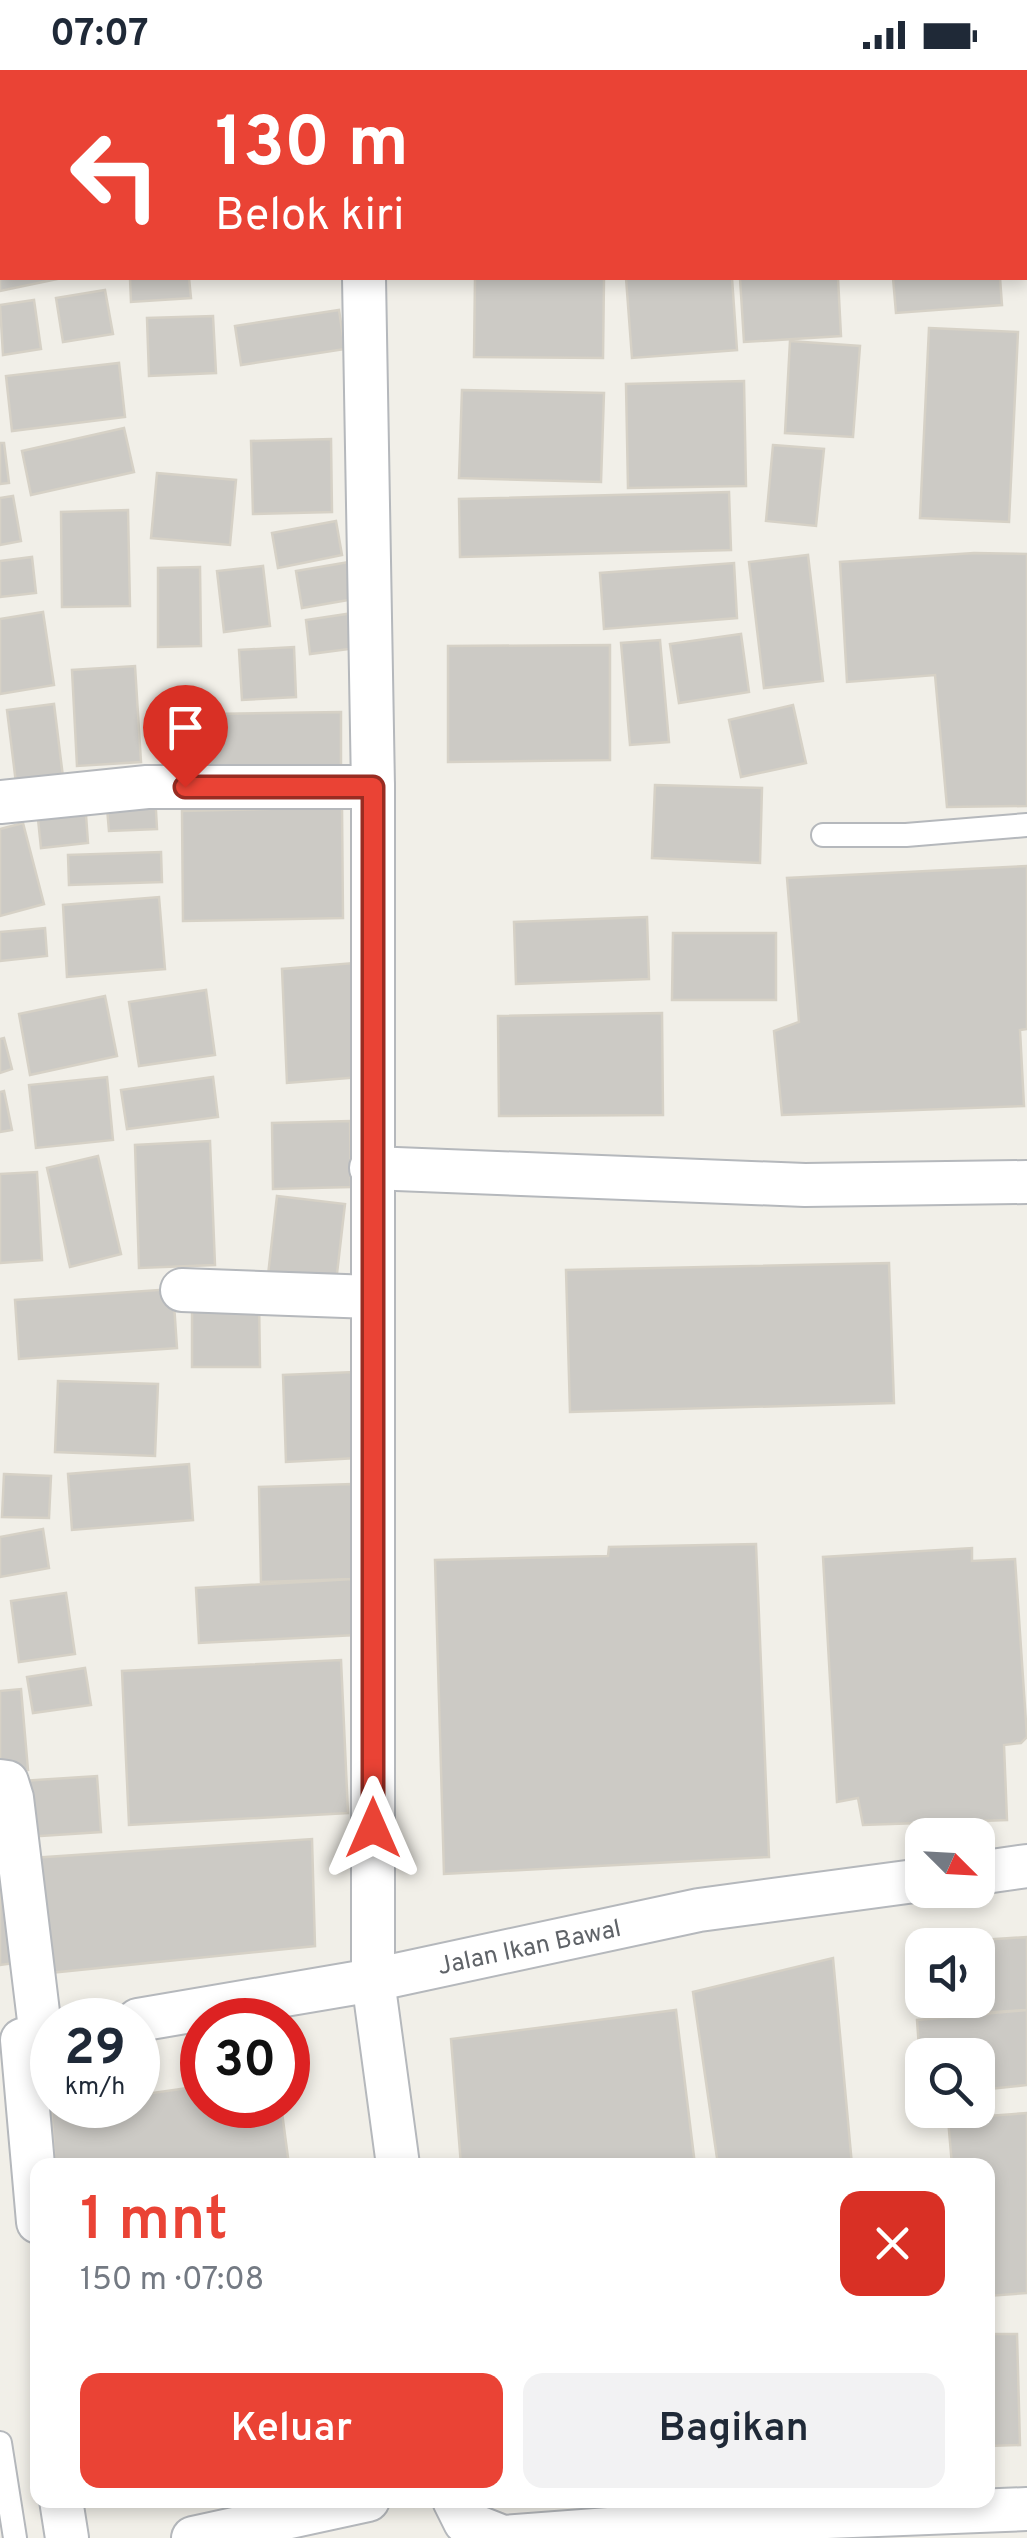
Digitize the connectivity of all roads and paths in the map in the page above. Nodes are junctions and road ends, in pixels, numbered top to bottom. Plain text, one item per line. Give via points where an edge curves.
1 (364, 280) edge
2 (373, 787) junction
3 (0, 802) edge
4 (1027, 826) edge
5 (824, 835) dead end
6 (372, 1168) junction
7 (1027, 1182) edge
8 (182, 1290) dead end
9 (372, 1297) junction
10 (0, 1782) edge
11 (1027, 1866) edge
12 (995, 1871) edge
13 (905, 1882) edge
14 (374, 1980) junction
15 (160, 2016) edge
16 (29, 2039) edge
17 (35, 2158) edge
18 (397, 2158) edge
19 (0, 2443) edge
20 (63, 2508) edge
21 (331, 2508) edge
22 (458, 2508) edge
23 (1027, 2509) edge
24 (702, 2530) edge
25 (15, 2538) edge
26 (67, 2538) edge
27 (194, 2538) edge

1 - 2 street
2 - 3 street via 147,787
2 - 6 street
4 - 5 lane
6 - 7 street via 805,1185
6 - 9 street
8 - 9 street
9 - 14 street
10 - 16 street via 7,1782 12,1798
11 - 12 street
13 - 14 street, Jalan Ikan Bawal via 699,1910
14 - 15 street, Jalan Ikan Bawal
14 - 18 street
16 - 17 street
19 - 25 lane
20 - 26 street
21 - 27 street
22 - 24 street via 465,2522 503,2537
23 - 24 street

